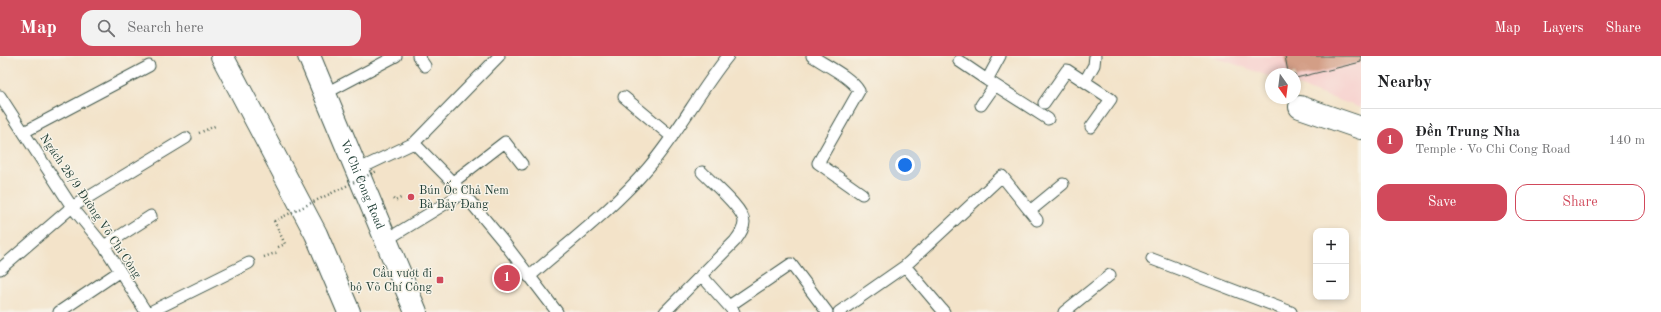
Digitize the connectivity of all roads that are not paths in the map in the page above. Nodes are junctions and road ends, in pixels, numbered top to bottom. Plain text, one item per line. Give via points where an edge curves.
1 (309, 56) edge
2 (396, 56) edge
3 (418, 56) edge
4 (499, 56) edge
5 (728, 56) edge
6 (812, 56) edge
7 (1000, 56) edge
8 (1095, 56) edge
9 (959, 61) dead end
10 (226, 63) edge
11 (149, 66) dead end
12 (425, 66) dead end
13 (1085, 81) junction
14 (991, 82) junction
15 (326, 93) junction
16 (624, 97) dead end
17 (0, 98) edge
18 (1044, 103) dead end
19 (981, 105) dead end
20 (1300, 107) dead end
21 (1048, 119) dead end
22 (1091, 127) dead end
23 (1361, 128) edge
24 (24, 132) junction
25 (672, 137) junction
26 (186, 138) dead end
27 (414, 143) junction
28 (522, 164) dead end
29 (367, 170) junction
30 (702, 172) dead end
31 (453, 182) junction
32 (1063, 184) dead end
33 (463, 193) junction
34 (862, 194) dead end
35 (72, 206) junction
36 (1030, 211) junction
37 (151, 216) dead end
38 (1037, 220) dead end
39 (386, 240) junction
40 (104, 246) junction
41 (1152, 259) dead end
42 (249, 263) dead end
43 (904, 266) junction
44 (0, 269) edge
45 (120, 271) junction
46 (701, 274) junction
47 (1110, 275) dead end
48 (529, 278) junction
49 (731, 309) edge
50 (59, 312) edge
51 (146, 312) edge
52 (150, 312) edge
53 (349, 312) edge
54 (416, 312) edge
55 (556, 312) edge
56 (665, 312) edge
57 (827, 312) edge
58 (839, 312) edge
59 (944, 312) edge
60 (1064, 312) edge
61 (1291, 312) edge

1 - 15 main road, Vo Chi Cong Road
2 - 15 lane
3 - 12 lane
4 - 27 lane
5 - 25 lane
6 - 34 lane via 853,83 859,91 818,164
7 - 14 lane
8 - 13 lane via 1094,65
9 - 14 lane
10 - 53 main road via 316,234
11 - 24 lane
13 - 18 lane via 1067,70
13 - 22 lane via 1111,99
14 - 19 lane
14 - 21 lane
15 - 29 main road, Vo Chi Cong Road
16 - 25 lane
17 - 24 lane, Ngách 28/9 Đường Võ Chí Công
20 - 23 main road
24 - 35 lane, Ngách 28/9 Đường Võ Chí Công
25 - 48 lane via 648,168 617,200
26 - 35 lane
27 - 29 lane
27 - 31 lane
28 - 31 lane via 505,142
29 - 39 main road, Vo Chi Cong Road
30 - 46 lane via 737,208 744,220 741,234
31 - 33 lane
32 - 36 lane
33 - 39 lane
33 - 48 lane
35 - 40 lane, Ngách 28/9 Đường Võ Chí Công
35 - 44 lane
36 - 38 lane
36 - 43 lane via 1002,176
37 - 40 lane
39 - 54 main road, Vo Chi Cong Road
40 - 45 lane, Ngách 28/9 Đường Võ Chí Công
41 - 61 lane
42 - 52 lane
43 - 58 lane
43 - 59 lane
45 - 50 lane
45 - 51 lane, Ngách 28/9 Đường Võ Chí Công
46 - 49 lane
46 - 56 lane
47 - 60 lane
48 - 55 lane
49 - 57 lane via 791,264

